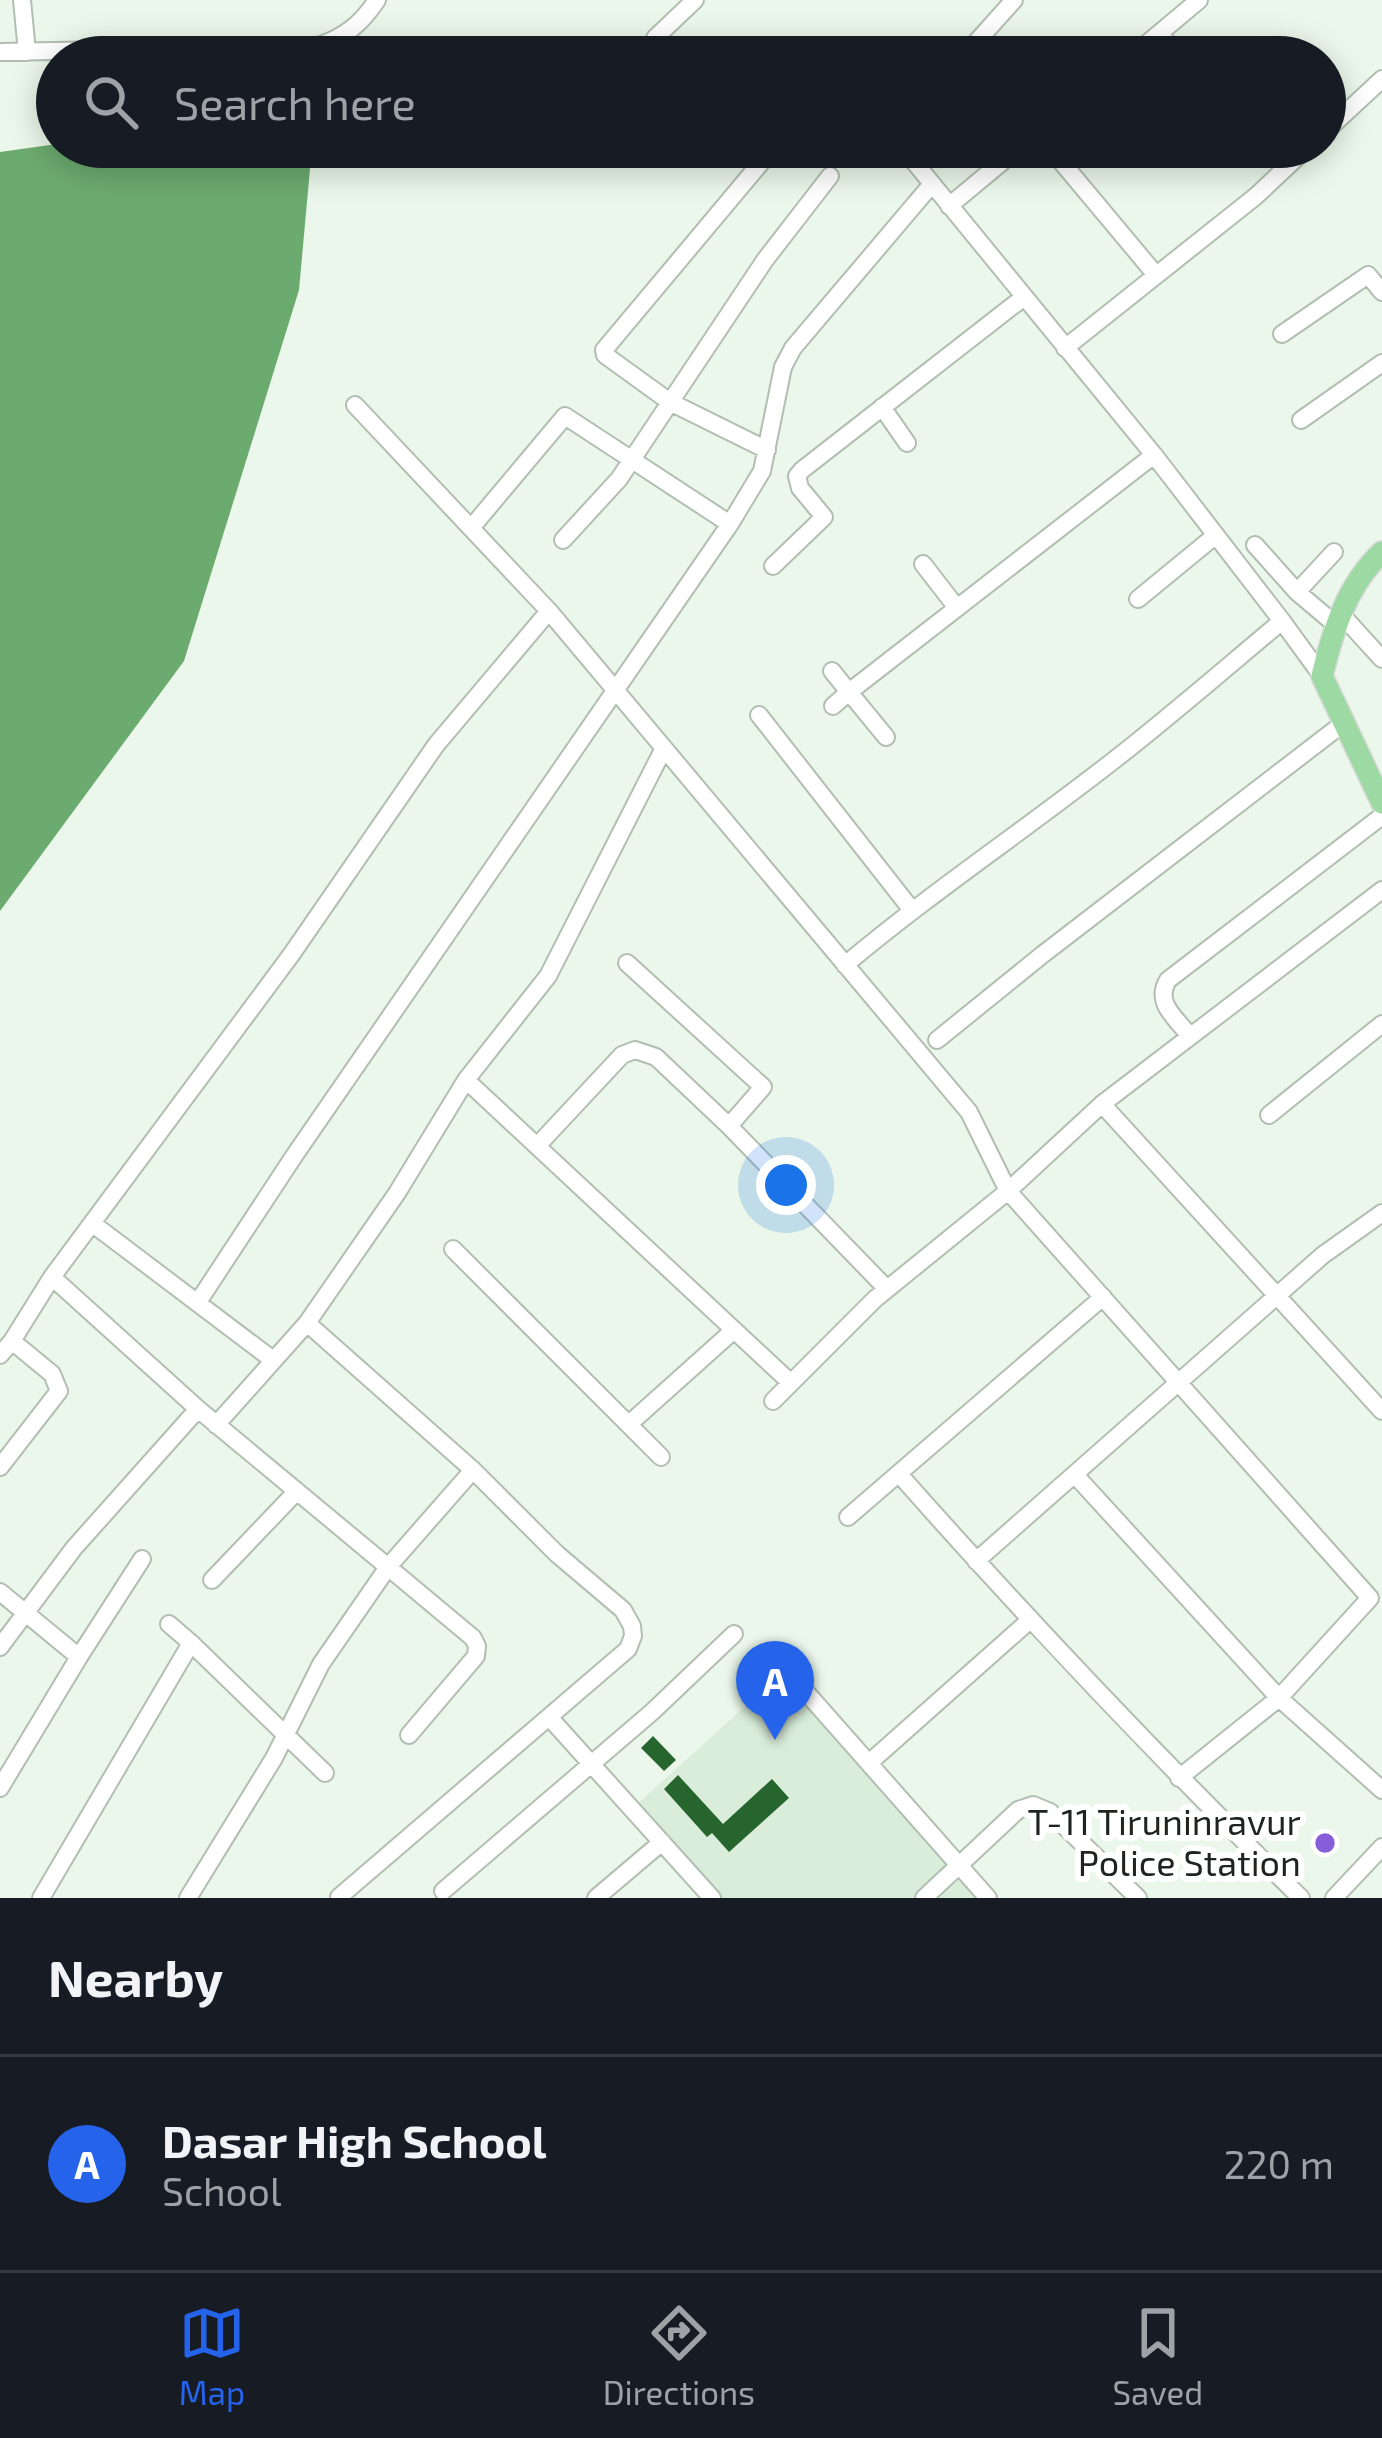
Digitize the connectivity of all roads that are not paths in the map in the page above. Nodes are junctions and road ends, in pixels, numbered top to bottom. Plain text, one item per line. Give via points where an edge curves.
1 (22, 0) edge
2 (377, 0) edge
3 (695, 0) edge
4 (1013, 0) edge
5 (1199, 0) edge
6 (1160, 34) joint
7 (343, 36) edge
8 (657, 36) edge
9 (982, 36) edge
10 (1157, 36) edge
11 (0, 52) edge
12 (27, 52) junction
13 (36, 52) edge
14 (1382, 79) edge
15 (1346, 112) edge
16 (756, 168) edge
17 (919, 168) edge
18 (995, 168) edge
19 (1067, 168) edge
20 (1286, 168) edge
21 (830, 176) dead end
22 (932, 184) junction
23 (949, 206) junction
24 (1375, 270) edge
25 (1156, 275) junction
26 (1382, 292) edge
27 (1024, 297) junction
28 (1282, 334) dead end
29 (1065, 348) junction
30 (1382, 363) edge
31 (670, 401) junction
32 (355, 406) dead end
33 (882, 407) junction
34 (1301, 420) dead end
35 (908, 443) dead end
36 (766, 450) junction
37 (1154, 455) junction
38 (632, 460) junction
39 (730, 524) junction
40 (471, 528) junction
41 (1216, 535) junction
42 (563, 540) dead end
43 (1255, 545) dead end
44 (1334, 552) dead end
45 (1382, 552) edge
46 (923, 564) dead end
47 (773, 566) dead end
48 (1297, 592) junction
49 (1138, 599) dead end
50 (957, 608) junction
51 (549, 610) junction
52 (1338, 619) junction
53 (1282, 621) junction
54 (1378, 647) edge
55 (832, 671) dead end
56 (1322, 676) junction
57 (616, 692) junction
58 (849, 692) junction
59 (832, 706) dead end
60 (760, 715) dead end
61 (1345, 722) junction
62 (886, 736) dead end
63 (664, 748) junction
64 (1380, 788) edge
65 (1382, 816) edge
66 (1382, 890) edge
67 (911, 909) junction
68 (626, 963) dead end
69 (845, 964) junction
70 (1382, 1024) edge
71 (1190, 1036) junction
72 (938, 1040) dead end
73 (466, 1080) junction
74 (1102, 1104) junction
75 (1269, 1115) dead end
76 (729, 1126) junction
77 (537, 1146) junction
78 (1008, 1191) junction
79 (1382, 1213) edge
80 (93, 1224) junction
81 (453, 1249) dead end
82 (52, 1277) junction
83 (887, 1289) junction
84 (1276, 1296) junction
85 (1103, 1297) junction
86 (199, 1302) junction
87 (307, 1323) junction
88 (734, 1330) junction
89 (6, 1348) edge
90 (273, 1360) junction
91 (1178, 1381) junction
92 (791, 1384) junction
93 (773, 1401) dead end
94 (198, 1409) junction
95 (1382, 1411) edge
96 (629, 1424) junction
97 (216, 1425) junction
98 (662, 1456) dead end
99 (0, 1467) edge
100 (473, 1470) junction
101 (899, 1474) junction
102 (1076, 1476) junction
103 (297, 1491) junction
104 (848, 1517) dead end
105 (142, 1559) dead end
106 (976, 1561) junction
107 (388, 1567) junction
108 (212, 1580) dead end
109 (0, 1592) edge
110 (1376, 1592) edge
111 (26, 1612) junction
112 (1030, 1620) junction
113 (169, 1624) dead end
114 (734, 1634) dead end
115 (191, 1642) junction
116 (0, 1647) edge
117 (79, 1657) junction
118 (782, 1666) dead end
119 (1279, 1698) junction
120 (549, 1717) junction
121 (410, 1735) dead end
122 (286, 1737) junction
123 (869, 1762) junction
124 (592, 1764) junction
125 (326, 1773) dead end
126 (1179, 1778) junction
127 (1378, 1778) edge
128 (0, 1788) edge
129 (662, 1842) junction
130 (1382, 1847) edge
131 (958, 1866) junction
132 (443, 1891) dead end
133 (339, 1897) edge
134 (41, 1898) edge
135 (188, 1898) edge
136 (596, 1898) edge
137 (712, 1898) edge
138 (924, 1898) edge
139 (988, 1898) edge
140 (1138, 1898) edge
141 (1300, 1898) edge
142 (1334, 1898) edge

1 - 12 street
2 - 7 street
3 - 8 street
4 - 9 street
5 - 6 street
6 - 10 street
11 - 12 street
12 - 13 street
14 - 15 street
16 - 31 street via 604,350
17 - 22 street
18 - 23 street
19 - 25 street
20 - 25 street
21 - 31 street
22 - 23 street
22 - 36 street via 793,348
23 - 27 street
24 - 26 street
24 - 28 street
25 - 29 street
27 - 29 street
27 - 33 street
29 - 37 street
30 - 34 street
31 - 36 street
31 - 38 street
32 - 40 street
33 - 35 street
33 - 47 street via 797,476 824,517
36 - 39 street
37 - 41 street
37 - 50 street
38 - 39 street
38 - 40 street via 566,416
38 - 42 street
39 - 57 street
40 - 51 street
41 - 49 street
41 - 53 street
43 - 48 street
44 - 48 street
45 - 52 main road
46 - 50 street
48 - 52 street
50 - 58 street
51 - 57 street
51 - 80 street via 436,745
52 - 54 street
52 - 56 main road
53 - 56 street
53 - 67 street via 1119,756
55 - 58 street
56 - 61 main road
57 - 63 street
57 - 86 street
58 - 59 street
58 - 62 street
60 - 67 street
61 - 64 main road
61 - 72 street
63 - 69 street
63 - 73 street via 548,976
65 - 71 street via 1168,980 1162,1000
66 - 71 street
67 - 69 street
68 - 76 street via 763,1087
69 - 78 street via 969,1112
70 - 75 street
71 - 74 street
73 - 77 street
73 - 87 street
74 - 78 street
74 - 84 street
76 - 77 street via 656,1057 635,1050
76 - 83 street
77 - 88 street
78 - 83 street
78 - 85 street
79 - 84 street
80 - 82 street
80 - 86 street
81 - 96 street
82 - 89 street
82 - 94 street
83 - 92 street
84 - 91 street
84 - 95 street
85 - 91 street
85 - 101 street
86 - 90 street
87 - 90 street
87 - 100 street
88 - 92 street
88 - 96 street
89 - 99 street via 52,1375 59,1391
90 - 97 street
91 - 102 street
91 - 110 street
92 - 93 street
94 - 97 street
94 - 111 street
96 - 98 street
97 - 103 street
100 - 107 street
100 - 120 street via 632,1626 628,1649
101 - 104 street
101 - 106 street
102 - 106 street
102 - 119 street
103 - 107 street
103 - 108 street
105 - 117 street
106 - 112 street
107 - 121 street via 477,1646
107 - 122 street via 321,1664
109 - 111 street
110 - 119 street
111 - 116 street
111 - 117 street
112 - 123 street
112 - 126 street
113 - 115 street
114 - 124 street
115 - 122 street
115 - 134 street
117 - 128 street
118 - 123 street
119 - 126 street
119 - 127 street
120 - 124 street
120 - 133 street
122 - 125 street
122 - 135 street
123 - 131 street
124 - 129 street
124 - 132 street
126 - 141 street
129 - 136 street
129 - 137 street
130 - 142 street
131 - 138 street
131 - 139 street
131 - 140 street via 1018,1810 1034,1805

